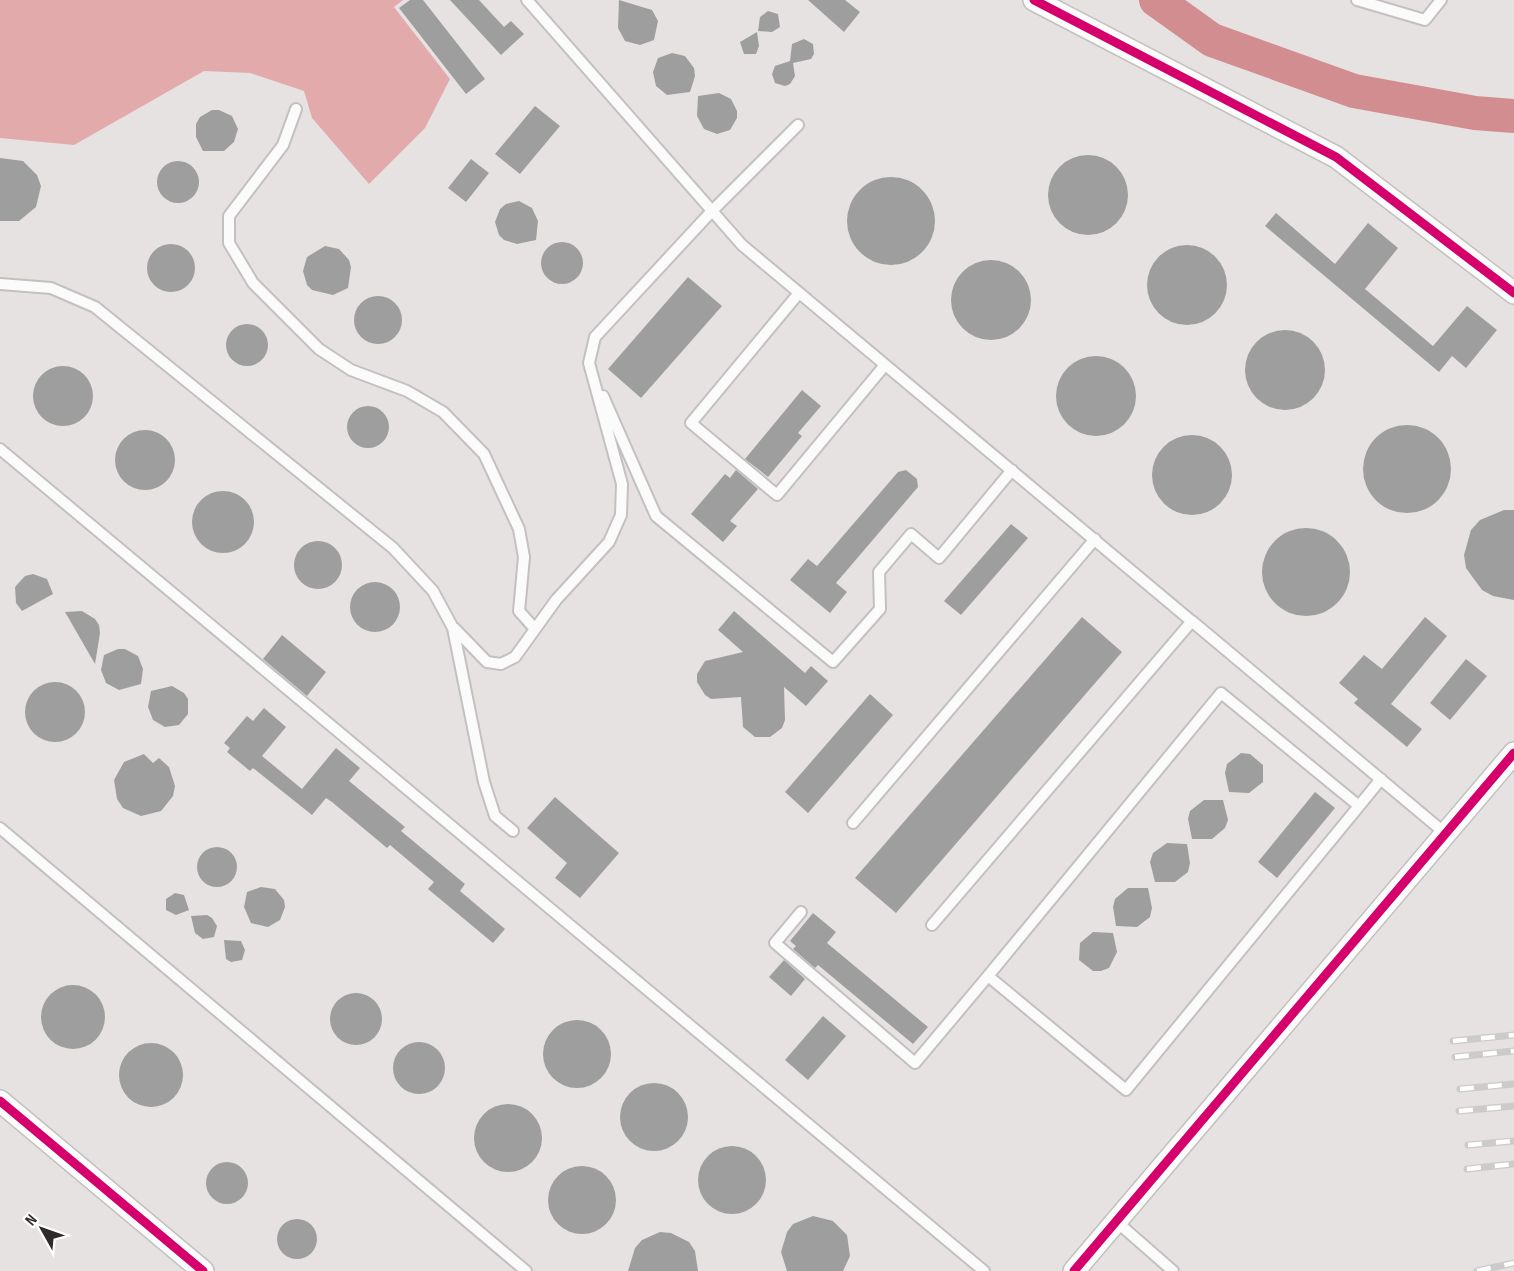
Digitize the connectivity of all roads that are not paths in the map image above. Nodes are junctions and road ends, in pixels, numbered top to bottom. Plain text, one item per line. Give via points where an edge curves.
1 (527, 0) edge
2 (1034, 0) edge
3 (1357, 0) edge
4 (1441, 0) edge
5 (296, 109) dead end
6 (798, 125) dead end
7 (711, 212) junction
8 (0, 284) edge
9 (799, 293) junction
10 (1514, 294) edge
11 (589, 363) junction
12 (885, 365) junction
13 (0, 449) edge
14 (1012, 470) junction
15 (1095, 539) junction
16 (1192, 621) junction
17 (453, 628) junction
18 (535, 629) junction
19 (1514, 753) edge
20 (1381, 779) junction
21 (1359, 806) junction
22 (853, 823) dead end
23 (0, 828) edge
24 (513, 831) dead end
25 (1446, 834) junction
26 (801, 912) dead end
27 (932, 925) dead end
28 (988, 976) junction
29 (0, 1101) edge
30 (1117, 1222) junction
31 (203, 1271) edge
32 (526, 1271) edge
33 (984, 1271) edge
34 (1074, 1271) edge
35 (1173, 1271) edge

1 - 7 lane
2 - 10 street via 1336,157
3 - 4 lane via 1425,20
5 - 18 lane via 283,144 229,216 230,243 253,283 319,349 351,370 407,391 443,412 484,454 519,529 524,557 519,611
6 - 7 lane
7 - 9 lane via 742,246
7 - 11 lane via 595,337
8 - 17 lane via 51,288 95,307 393,549 433,591
9 - 12 lane
9 - 12 lane via 691,423 768,488 777,495
11 - 14 lane via 656,516 833,662 880,609 879,572 910,534 939,558
11 - 18 lane via 622,484 621,515 609,542
12 - 14 lane
13 - 33 lane
14 - 15 lane
15 - 16 lane
15 - 22 lane
16 - 20 lane
16 - 25 lane
16 - 27 lane
17 - 18 lane via 487,662 501,664 515,657
17 - 24 lane via 484,782 495,816
19 - 25 street
20 - 21 lane
20 - 25 lane
21 - 28 lane via 1126,1089
21 - 28 lane via 1221,693
23 - 32 lane
25 - 30 street
26 - 28 lane via 775,943 915,1063
29 - 31 street
30 - 34 street
30 - 35 lane

